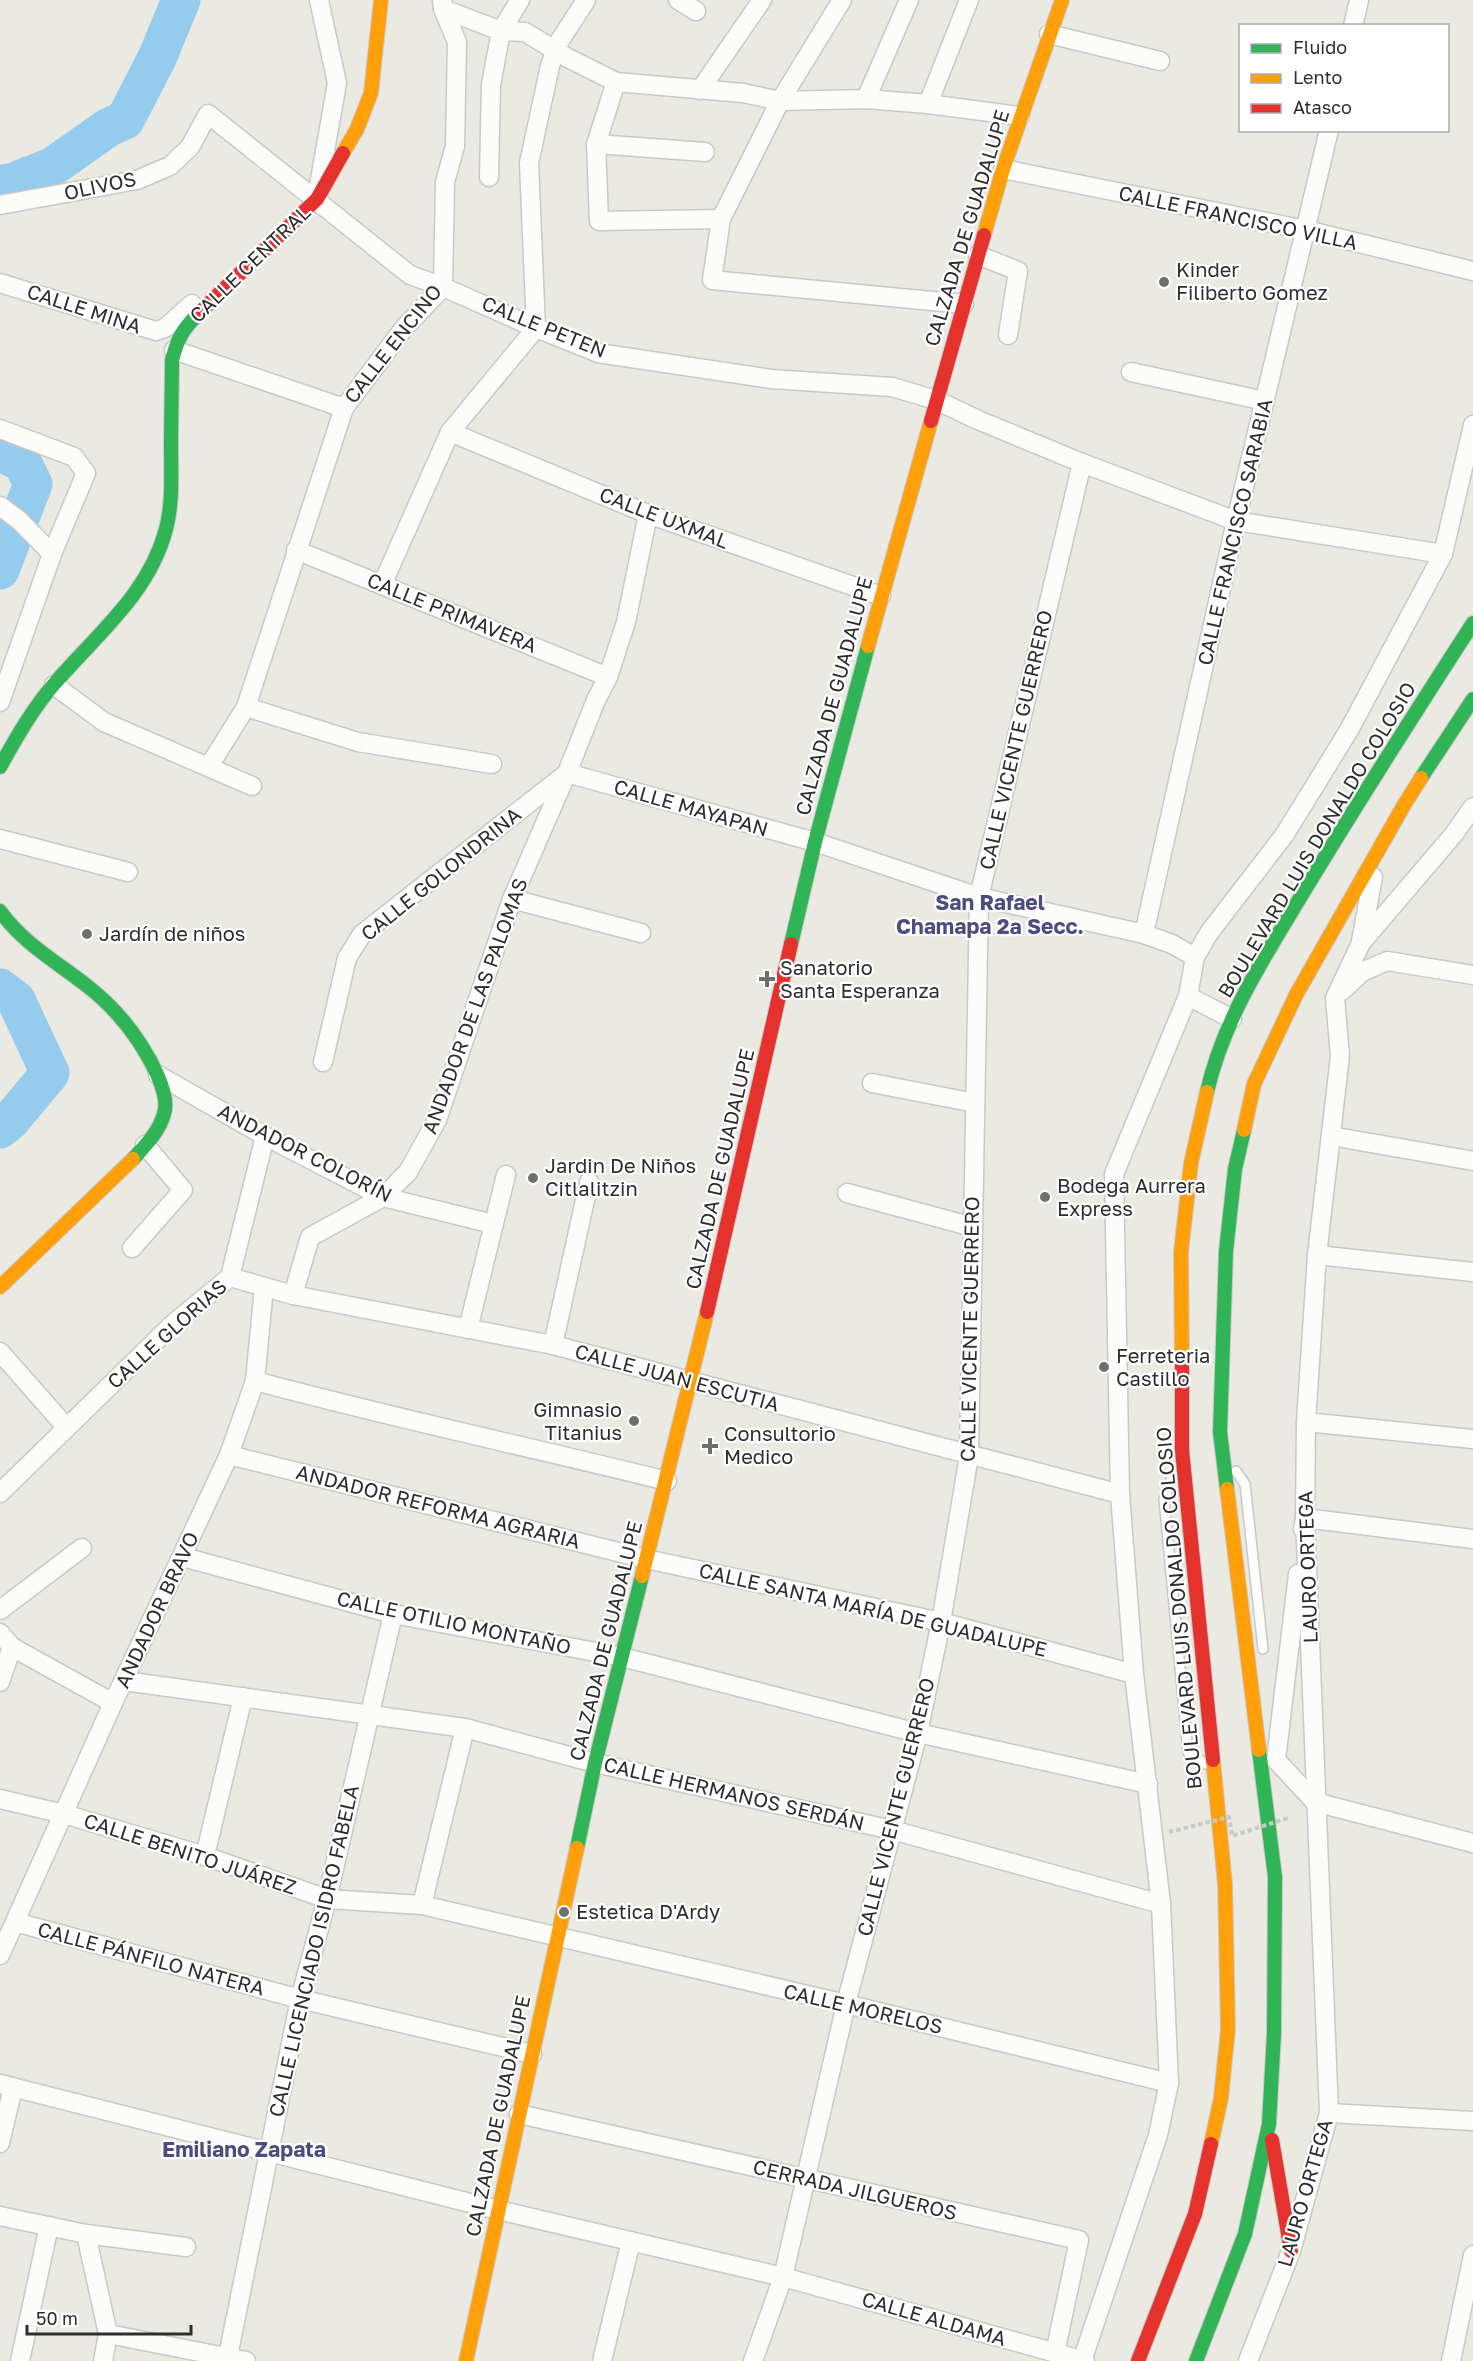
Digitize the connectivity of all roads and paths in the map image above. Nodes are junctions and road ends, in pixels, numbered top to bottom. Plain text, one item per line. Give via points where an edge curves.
1 (319, 0) edge
2 (381, 0) edge
3 (520, 0) edge
4 (586, 0) edge
5 (678, 0) edge
6 (762, 0) edge
7 (842, 0) edge
8 (909, 0) edge
9 (969, 0) edge
10 (1062, 0) edge
11 (1359, 0) edge
12 (442, 5) edge
13 (696, 11) dead end
14 (1353, 24) edge
15 (501, 31) junction
16 (1048, 34) junction
17 (556, 50) junction
18 (1160, 61) dead end
19 (616, 82) junction
20 (700, 90) junction
21 (866, 99) junction
22 (780, 101) junction
23 (928, 104) junction
24 (208, 114) joint
25 (1020, 116) junction
26 (1329, 132) edge
27 (596, 144) junction
28 (705, 152) dead end
29 (1003, 170) junction
30 (489, 177) dead end
31 (316, 199) junction
32 (0, 206) edge
33 (721, 219) junction
34 (1305, 230) junction
35 (978, 255) junction
36 (1473, 271) edge
37 (0, 283) edge
38 (443, 286) junction
39 (226, 289) junction
40 (964, 304) junction
41 (536, 328) junction
42 (1008, 335) dead end
43 (174, 350) junction
44 (1131, 372) dead end
45 (936, 400) junction
46 (1265, 401) junction
47 (344, 408) junction
48 (1473, 425) edge
49 (0, 429) edge
50 (450, 432) junction
51 (1082, 463) junction
52 (0, 506) edge
53 (648, 514) junction
54 (1236, 521) junction
55 (296, 550) junction
56 (52, 554) junction
57 (1443, 554) junction
58 (382, 585) junction
59 (881, 596) junction
60 (1473, 623) edge
61 (608, 677) junction
62 (54, 685) junction
63 (1473, 699) edge
64 (0, 702) edge
65 (246, 707) junction
66 (492, 764) dead end
67 (209, 766) junction
68 (0, 767) edge
69 (567, 773) junction
70 (252, 786) dead end
71 (1473, 807) edge
72 (0, 839) edge
73 (815, 842) junction
74 (1377, 852) junction
75 (128, 872) dead end
76 (979, 897) junction
77 (512, 898) junction
78 (0, 911) edge
79 (641, 933) dead end
80 (1144, 934) junction
81 (1361, 943) junction
82 (1195, 957) junction
83 (1473, 975) edge
84 (1188, 996) junction
85 (1335, 998) junction
86 (1232, 1019) junction
87 (323, 1062) dead end
88 (158, 1075) junction
89 (872, 1083) dead end
90 (975, 1103) junction
91 (266, 1136) junction
92 (1331, 1136) junction
93 (146, 1145) junction
94 (1473, 1161) edge
95 (506, 1174) dead end
96 (589, 1182) dead end
97 (847, 1193) dead end
98 (383, 1197) junction
99 (493, 1224) junction
100 (973, 1227) junction
101 (132, 1248) dead end
102 (1317, 1255) junction
103 (1473, 1272) edge
104 (230, 1277) junction
105 (0, 1287) edge
106 (264, 1287) junction
107 (292, 1295) junction
108 (468, 1329) junction
109 (553, 1345) junction
110 (0, 1352) edge
111 (255, 1381) junction
112 (691, 1381) junction
113 (1306, 1422) junction
114 (66, 1427) junction
115 (1473, 1439) edge
116 (1222, 1449) junction
117 (1182, 1450) junction
118 (229, 1455) junction
119 (969, 1456) junction
120 (667, 1481) junction
121 (0, 1493) edge
122 (1120, 1494) junction
123 (1305, 1518) junction
124 (1473, 1539) edge
125 (82, 1548) dead end
126 (183, 1557) junction
127 (646, 1559) junction
128 (0, 1610) edge
129 (393, 1614) junction
130 (941, 1622) junction
131 (6, 1640) edge
132 (1264, 1656) dead end
133 (622, 1657) junction
134 (1134, 1674) junction
135 (124, 1681) junction
136 (0, 1682) edge
137 (243, 1697) junction
138 (113, 1703) junction
139 (1271, 1714) dead end
140 (369, 1715) junction
141 (465, 1728) junction
142 (918, 1733) junction
143 (595, 1763) junction
144 (1277, 1768) junction
145 (1214, 1770) junction
146 (1148, 1785) junction
147 (0, 1799) edge
148 (1315, 1802) junction
149 (64, 1814) junction
150 (1288, 1818) dead end
151 (892, 1830) junction
152 (1168, 1832) dead end
153 (1473, 1843) edge
154 (205, 1856) junction
155 (1281, 1856) dead end
156 (1275, 1877) junction
157 (327, 1899) junction
158 (1161, 1904) junction
159 (422, 1905) junction
160 (15, 1922) junction
161 (557, 1938) junction
162 (0, 1955) edge
163 (300, 1999) junction
164 (846, 2004) junction
165 (532, 2054) junction
166 (1169, 2083) junction
167 (7, 2086) edge
168 (1329, 2113) junction
169 (519, 2114) junction
170 (1473, 2121) edge
171 (1269, 2124) junction
172 (0, 2143) edge
173 (267, 2153) junction
174 (805, 2179) junction
175 (498, 2210) junction
176 (0, 2216) edge
177 (49, 2226) junction
178 (86, 2234) junction
179 (631, 2241) junction
180 (186, 2247) dead end
181 (1291, 2251) junction
182 (1473, 2255) edge
183 (783, 2277) junction
184 (108, 2334) junction
185 (1056, 2353) junction
186 (233, 2360) edge
187 (20, 2361) edge
188 (103, 2361) edge
189 (466, 2361) edge
190 (602, 2361) edge
191 (753, 2361) edge
192 (1083, 2361) edge
193 (1138, 2361) edge
194 (1196, 2361) edge
195 (1248, 2361) edge
196 (1451, 2361) edge

1 - 31 street, CALLE CENTRAL via 337,83
2 - 31 main road via 371,93 357,129
3 - 15 street
4 - 17 street
5 - 13 street
6 - 20 street
7 - 22 street
8 - 21 street
9 - 23 street
10 - 16 main road, CALZADA DE GUADALUPE
11 - 14 street
12 - 15 street
12 - 38 street, CALLE ENCINO via 457,42 455,146 445,182
15 - 17 street via 525,32
15 - 30 street via 491,85
16 - 18 street
16 - 25 main road, CALZADA DE GUADALUPE
17 - 19 street
17 - 41 street via 529,163
19 - 20 street
19 - 27 street
20 - 22 street
21 - 22 street
21 - 23 street
22 - 33 street
23 - 25 street
24 - 31 street, CALLE PETEN
24 - 32 street, OLIVOS via 190,147 170,166 137,180
25 - 29 main road, CALZADA DE GUADALUPE
26 - 34 street, CALLE FRANCISCO SARABIA
27 - 28 street
27 - 33 street via 598,221
29 - 34 street, CALLE FRANCISCO VILLA
29 - 35 main road, CALZADA DE GUADALUPE
31 - 38 street, CALLE PETEN via 410,274
31 - 39 main road, CALLE CENTRAL
33 - 40 street via 712,280
34 - 36 street, CALLE FRANCISCO VILLA
34 - 46 street, CALLE FRANCISCO SARABIA
35 - 40 main road, CALZADA DE GUADALUPE
35 - 42 street via 1018,271
37 - 39 street, CALLE MINA via 156,332 210,291
38 - 41 street, CALLE PETEN
38 - 47 street, CALLE ENCINO via 404,328
39 - 43 main road, CALLE CENTRAL via 184,328
40 - 45 main road, CALZADA DE GUADALUPE
41 - 45 street, CALLE PETEN via 598,353 771,379 892,387
41 - 50 street
43 - 47 street
43 - 62 main road via 170,502 158,554 143,585 126,607
44 - 46 street
45 - 51 street, CALLE PETEN
45 - 59 main road, CALZADA DE GUADALUPE
46 - 54 street, CALLE FRANCISCO SARABIA
47 - 55 street, CALLE ENCINO
48 - 57 street
49 - 56 street via 74,457 86,473
50 - 53 street, CALLE UXMAL
50 - 58 street
51 - 54 street, CALLE PETEN
51 - 76 street, CALLE VICENTE GUERRERO
52 - 56 street via 21,521
53 - 59 street, CALLE UXMAL
53 - 61 street, ANDADOR DE LAS PALOMAS via 626,622
54 - 57 street, CALLE PETEN
54 - 80 street, CALLE FRANCISCO SARABIA
55 - 58 street, CALLE PRIMAVERA
55 - 65 street, CALLE ENCINO
56 - 64 street
57 - 82 street via 1349,730 1291,825
58 - 61 street, CALLE PRIMAVERA
59 - 73 main road, CALZADA DE GUADALUPE
60 - 86 main road, BOULEVARD LUIS DONALDO COLOSIO via 1366,789 1253,976
61 - 69 street, ANDADOR DE LAS PALOMAS
62 - 67 street via 104,722
62 - 68 main road
63 - 74 main road
65 - 66 street via 358,742
65 - 67 street, CALLE ENCINO
67 - 70 street
69 - 73 street, CALLE MAYAPAN
69 - 77 street, ANDADOR DE LAS PALOMAS
69 - 87 street, CALLE GOLONDRINA via 362,934 347,958
71 - 81 street
72 - 75 street
73 - 76 street, CALLE MAYAPAN
73 - 112 main road, CALZADA DE GUADALUPE
74 - 81 street
74 - 116 main road via 1296,995 1254,1084 1235,1169 1226,1251
76 - 80 street, CALLE MAYAPAN
76 - 90 street, CALLE VICENTE GUERRERO
77 - 79 street
77 - 98 street, ANDADOR DE LAS PALOMAS via 437,1120 408,1172
78 - 88 main road via 21,939 102,998 124,1023
80 - 82 street, CALLE MAYAPAN
81 - 85 street
82 - 84 street
83 - 85 street via 1387,961 1362,972
84 - 86 street
84 - 122 street via 1114,1174
85 - 92 street, LAURO ORTEGA via 1340,1056
86 - 117 main road, BOULEVARD LUIS DONALDO COLOSIO via 1210,1079 1191,1163 1181,1252
88 - 91 street, ANDADOR COLORÍN
88 - 93 main road via 165,1095 165,1112
89 - 90 street
90 - 100 street, CALLE VICENTE GUERRERO
91 - 98 street, ANDADOR COLORÍN
91 - 104 street, CALLE GLORIAS
92 - 94 street
92 - 102 street, LAURO ORTEGA
93 - 101 street via 183,1190
93 - 105 main road
95 - 99 street
96 - 109 street
97 - 100 street
98 - 99 street, ANDADOR COLORÍN
98 - 107 street, ANDADOR DE LAS PALOMAS via 309,1237
99 - 108 street
100 - 119 street, CALLE VICENTE GUERRERO
102 - 103 street
102 - 113 street, LAURO ORTEGA
104 - 106 street, CALLE JUAN ESCUTIA
104 - 114 street, CALLE GLORIAS via 174,1323
106 - 107 street, CALLE JUAN ESCUTIA
106 - 111 street, ANDADOR BRAVO
107 - 108 street, CALLE JUAN ESCUTIA
108 - 109 street, CALLE JUAN ESCUTIA
109 - 112 street, CALLE JUAN ESCUTIA
110 - 114 street
111 - 118 street, ANDADOR BRAVO
111 - 120 street
112 - 119 street, CALLE JUAN ESCUTIA
112 - 120 main road, CALZADA DE GUADALUPE
113 - 115 street
113 - 123 street, LAURO ORTEGA
114 - 121 street, CALLE GLORIAS
116 - 132 lane via 1245,1484
116 - 156 main road
117 - 145 main road, BOULEVARD LUIS DONALDO COLOSIO
117 - 145 lane via 1164,1499 1188,1752
118 - 126 street, ANDADOR BRAVO
118 - 127 street, ANDADOR REFORMA AGRARIA
119 - 122 street, CALLE JUAN ESCUTIA
119 - 130 street, CALLE VICENTE GUERRERO
120 - 127 main road, CALZADA DE GUADALUPE
122 - 134 street
123 - 124 street
123 - 144 street
123 - 148 street, LAURO ORTEGA
125 - 128 street
126 - 129 street, CALLE OTILIO MONTAÑO
126 - 135 street, ANDADOR BRAVO
127 - 130 street, CALLE SANTA MARÍA DE GUADALUPE
127 - 133 main road, CALZADA DE GUADALUPE
129 - 133 street, CALLE OTILIO MONTAÑO
129 - 140 street, CALLE LICENCIADO ISIDRO FABELA
130 - 134 street, CALLE SANTA MARÍA DE GUADALUPE
130 - 142 street, CALLE VICENTE GUERRERO
131 - 136 street
131 - 138 street
133 - 142 street, CALLE OTILIO MONTAÑO
133 - 143 main road, CALZADA DE GUADALUPE
134 - 146 street
135 - 137 street, CALLE HERMANOS SERDÁN
135 - 138 street, ANDADOR BRAVO
137 - 140 street, CALLE HERMANOS SERDÁN
137 - 154 street
138 - 149 street, ANDADOR BRAVO
139 - 144 lane
140 - 141 street, CALLE HERMANOS SERDÁN
140 - 157 street, CALLE LICENCIADO ISIDRO FABELA
141 - 143 street, CALLE HERMANOS SERDÁN
141 - 159 street
142 - 146 street, CALLE OTILIO MONTAÑO
142 - 151 street, CALLE VICENTE GUERRERO
143 - 151 street, CALLE HERMANOS SERDÁN
143 - 161 main road, CALZADA DE GUADALUPE
144 - 148 street
145 - 193 main road, BOULEVARD LUIS DONALDO COLOSIO via 1225,1895 1228,2029 1221,2098 1196,2214
146 - 158 street
147 - 149 street, CALLE BENITO JUÁREZ
148 - 153 street
148 - 168 street, LAURO ORTEGA
149 - 154 street, CALLE BENITO JUÁREZ
149 - 160 street, ANDADOR BRAVO
150 - 152 path, bridge via 1232,1836 1229,1817
151 - 158 street, CALLE HERMANOS SERDÁN
151 - 164 street, CALLE VICENTE GUERRERO
154 - 157 street, CALLE BENITO JUÁREZ
155 - 156 lane
156 - 171 main road
157 - 159 street, CALLE BENITO JUÁREZ
157 - 163 street, CALLE LICENCIADO ISIDRO FABELA
158 - 166 street
159 - 161 street, CALLE BENITO JUÁREZ
160 - 162 street, ANDADOR BRAVO
160 - 163 street, CALLE PÁNFILO NATERA
161 - 164 street, CALLE MORELOS
161 - 165 main road, CALZADA DE GUADALUPE
163 - 165 street, CALLE PÁNFILO NATERA
163 - 173 street, CALLE LICENCIADO ISIDRO FABELA
164 - 166 street, CALLE MORELOS
164 - 174 street, CALLE VICENTE GUERRERO
165 - 169 main road, CALZADA DE GUADALUPE
166 - 192 street via 1158,2135
167 - 172 street
167 - 173 street, CALLE ALDAMA
168 - 170 street
168 - 181 street, LAURO ORTEGA
169 - 174 street, CERRADA JILGUEROS
169 - 175 main road, CALZADA DE GUADALUPE
171 - 181 main road
171 - 194 main road via 1245,2234
173 - 175 street, CALLE ALDAMA
173 - 186 street, CALLE LICENCIADO ISIDRO FABELA
174 - 183 street, CALLE VICENTE GUERRERO
174 - 185 street, CERRADA JILGUEROS via 1079,2240
175 - 179 street, CALLE ALDAMA
175 - 189 main road, CALZADA DE GUADALUPE
176 - 177 street
177 - 178 street
177 - 187 street
178 - 180 street
178 - 184 street
179 - 183 street, CALLE ALDAMA
179 - 190 street
181 - 195 street, LAURO ORTEGA
182 - 196 street
183 - 185 street, CALLE ALDAMA
183 - 191 street, CALLE VICENTE GUERRERO
184 - 186 street
184 - 188 street
185 - 192 street, CALLE ALDAMA

